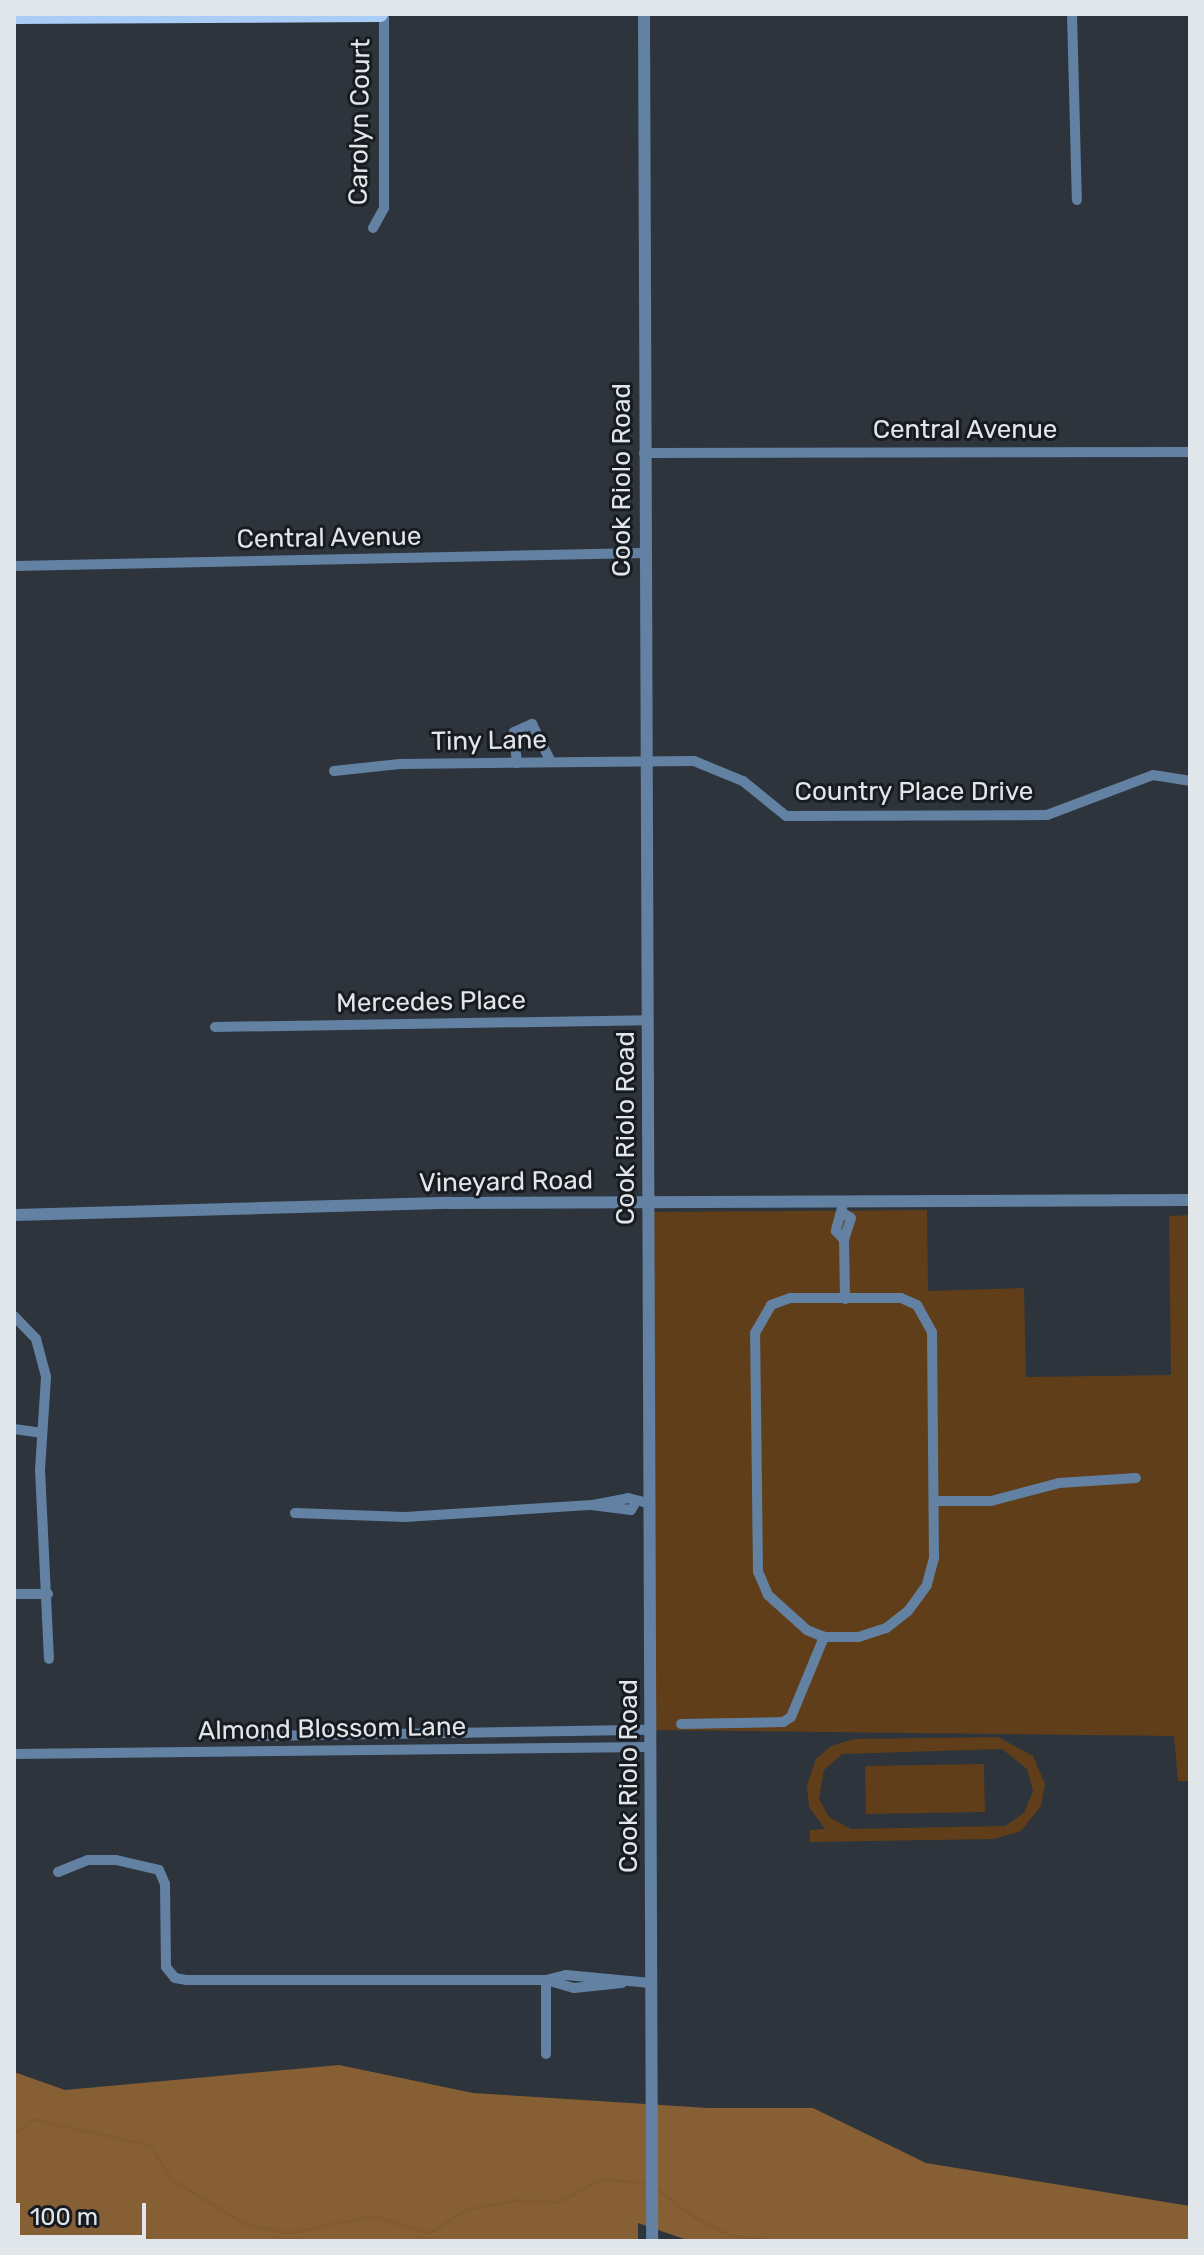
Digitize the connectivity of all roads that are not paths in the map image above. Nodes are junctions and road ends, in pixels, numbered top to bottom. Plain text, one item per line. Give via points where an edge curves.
1 (382, 14) edge
2 (644, 14) edge
3 (1072, 14) edge
4 (133, 15) edge
5 (14, 16) edge
6 (1077, 200) dead end
7 (373, 228) dead end
8 (1190, 452) edge
9 (644, 453) junction
10 (644, 553) junction
11 (14, 566) edge
12 (646, 761) junction
13 (551, 762) junction
14 (517, 763) junction
15 (334, 771) dead end
16 (1190, 781) edge
17 (647, 1020) junction
18 (215, 1027) dead end
19 (1190, 1200) edge
20 (648, 1203) junction
21 (843, 1209) junction
22 (14, 1215) edge
23 (845, 1299) junction
24 (14, 1316) edge
25 (14, 1429) edge
26 (41, 1433) junction
27 (1136, 1478) dead end
28 (935, 1501) junction
29 (642, 1503) junction
30 (295, 1513) dead end
31 (14, 1594) edge
32 (48, 1594) junction
33 (824, 1637) junction
34 (49, 1659) dead end
35 (681, 1724) dead end
36 (650, 1730) junction
37 (258, 1736) dead end
38 (651, 1747) junction
39 (14, 1754) edge
40 (58, 1872) dead end
41 (546, 1980) junction
42 (651, 1983) junction
43 (546, 2054) dead end
44 (652, 2241) edge

1 - 4 main road
1 - 7 street, Carolyn Court via 384,208
2 - 9 street, Cook Riolo Road
3 - 6 street
4 - 5 main road
8 - 9 street, Central Avenue
9 - 10 street, Cook Riolo Road
10 - 11 street, Central Avenue
10 - 12 street, Cook Riolo Road
12 - 13 street, Tiny Lane
12 - 16 street, Country Place Drive via 719,767 786,816 1047,815 1153,775
12 - 17 street, Cook Riolo Road
13 - 14 street, Tiny Lane
13 - 14 street via 532,724 514,732
14 - 15 street, Tiny Lane
17 - 18 street, Mercedes Place
17 - 20 street, Cook Riolo Road
19 - 21 street, Vineyard Road
20 - 21 street, Vineyard Road
20 - 22 street, Vineyard Road via 254,1206
20 - 29 street, Cook Riolo Road
21 - 23 street via 851,1218 844,1240
23 - 28 street via 901,1298 928,1316
23 - 33 street via 790,1298 771,1305 755,1333 758,1572 786,1616
24 - 26 street via 29,1329 44,1357
25 - 26 street
26 - 32 street
27 - 28 street via 1059,1483 991,1501
28 - 33 street via 934,1558 927,1585 908,1611 886,1628 859,1637
29 - 30 street via 628,1498 614,1504 405,1517
29 - 36 street, Cook Riolo Road
31 - 32 street
32 - 34 street
33 - 35 street via 791,1717 769,1724
36 - 37 street
36 - 38 street, Cook Riolo Road
38 - 39 street, Almond Blossom Lane
38 - 42 street, Cook Riolo Road
40 - 41 street via 88,1860 159,1870 165,1884 166,1967 175,1978 218,1984
41 - 42 street via 574,1988
41 - 43 street
42 - 44 street, Cook Riolo Road

